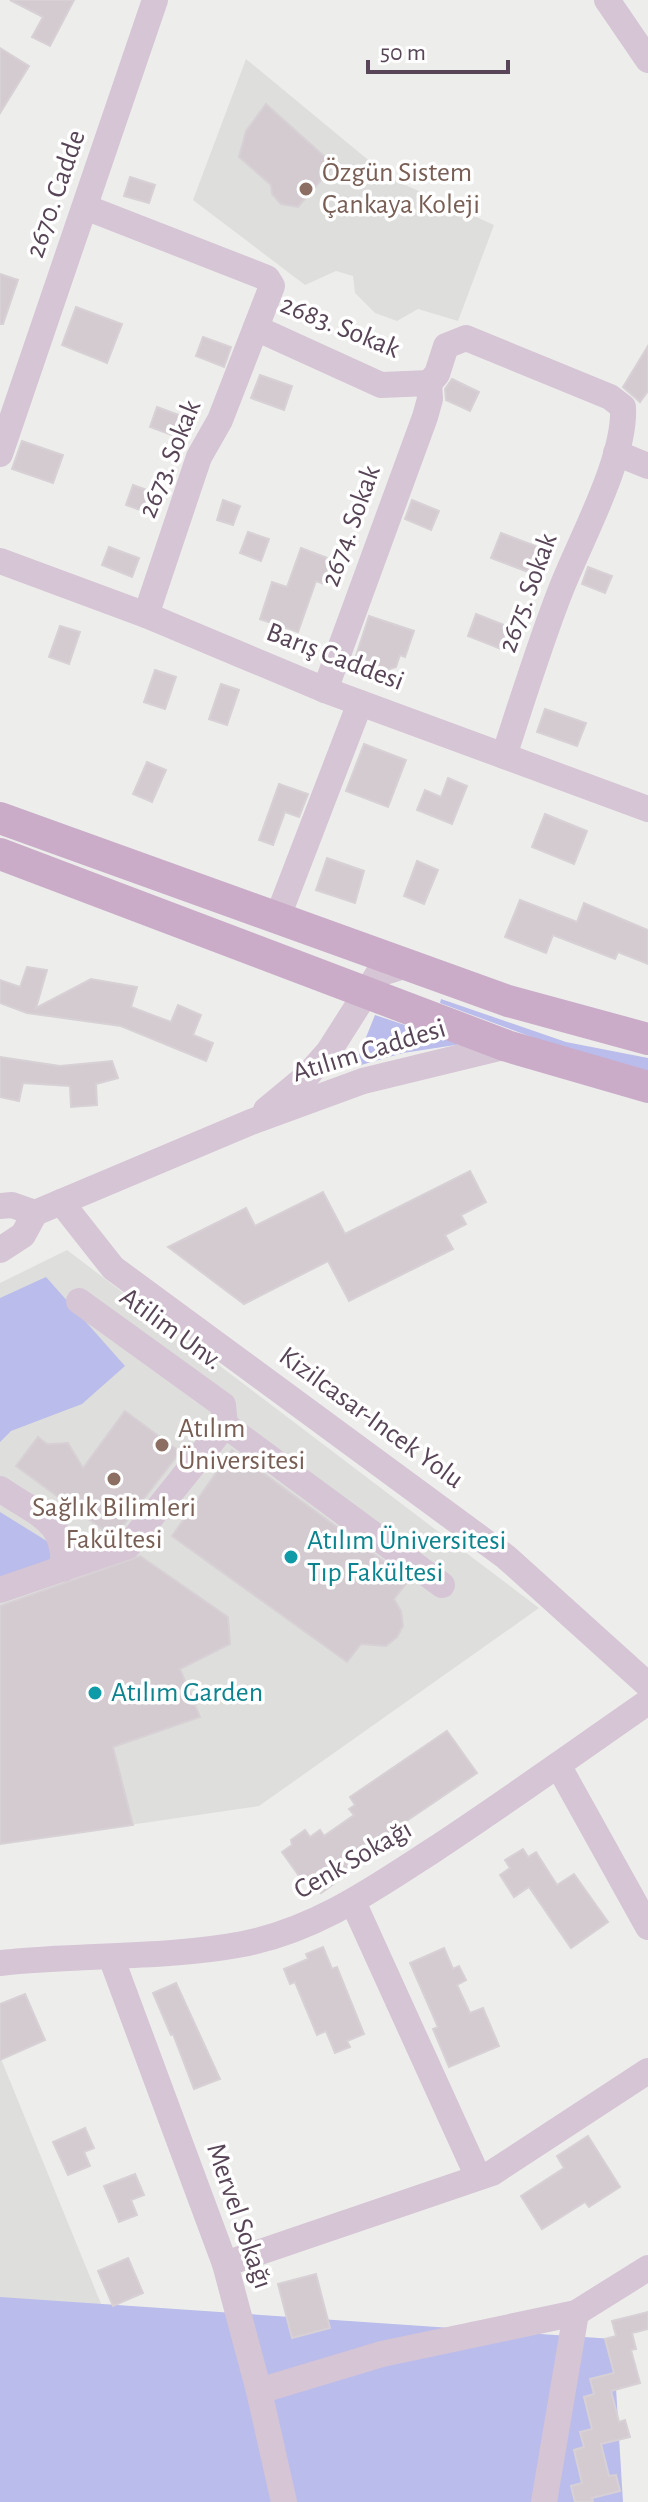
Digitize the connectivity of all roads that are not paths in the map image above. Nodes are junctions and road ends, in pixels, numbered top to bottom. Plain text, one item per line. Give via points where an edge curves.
1 (155, 0) edge
2 (607, 0) edge
3 (648, 60) edge
4 (85, 207) junction
5 (256, 328) junction
6 (429, 383) junction
7 (616, 453) junction
8 (0, 454) edge
9 (648, 466) edge
10 (0, 561) edge
11 (146, 615) junction
12 (325, 690) junction
13 (360, 703) junction
14 (504, 756) junction
15 (648, 809) edge
16 (0, 818) edge
17 (0, 854) edge
18 (277, 919) junction
19 (407, 965) junction
20 (364, 994) junction
21 (648, 1039) edge
22 (507, 1046) junction
23 (648, 1087) edge
24 (251, 1122) junction
25 (61, 1202) junction
26 (0, 1206) edge
27 (35, 1213) junction
28 (0, 1250) edge
29 (79, 1301) dead end
30 (225, 1425) junction
31 (0, 1489) edge
32 (63, 1569) junction
33 (442, 1585) dead end
34 (0, 1590) edge
35 (648, 1685) edge
36 (648, 1702) edge
37 (558, 1765) junction
38 (353, 1902) junction
39 (648, 1927) edge
40 (111, 1957) junction
41 (0, 1963) edge
42 (648, 2071) edge
43 (478, 2177) junction
44 (225, 2264) junction
45 (648, 2268) edge
46 (576, 2313) junction
47 (259, 2391) junction
48 (284, 2502) edge
49 (544, 2502) edge

1 - 4 street, 2670. Cadde
2 - 3 street
4 - 5 street, 2683. Sokak via 267,278 272,286
4 - 8 street, 2670. Cadde
5 - 6 street, 2683. Sokak via 381,385
5 - 11 street, 2673. Sokak via 220,420 199,457
6 - 7 street, 2683. Sokak via 446,346 466,338 610,397 623,407 624,429
6 - 12 street, 2674. Sokak via 425,417
7 - 9 street
7 - 14 street, 2675. Sokak via 559,595
10 - 11 street, Barış Caddesi
11 - 12 street, Barış Caddesi
12 - 13 street, Barış Caddesi
13 - 14 street, Barış Caddesi
13 - 18 street
14 - 15 street, Barış Caddesi
16 - 18 main road
17 - 20 main road
18 - 19 main road
19 - 20 street, Atılım Caddesi via 378,974
19 - 21 main road via 559,1017
20 - 22 main road
20 - 24 street, Atılım Caddesi via 307,1076
22 - 23 main road
22 - 24 street, Atılım Caddesi via 363,1081
24 - 25 street, Atılım Caddesi
25 - 27 street, Atılım Caddesi
25 - 35 street, Kizilcasar-Incek Yolu via 113,1268 506,1557
26 - 27 street
27 - 28 street via 23,1235
29 - 30 street, Atilim Unv. via 223,1405
30 - 32 street via 128,1546
30 - 33 street
31 - 32 street via 59,1530 65,1546
32 - 34 street
36 - 37 street, Cenk Sokağı
37 - 38 street, Cenk Sokağı
37 - 39 street
38 - 40 street, Cenk Sokağı via 313,1923 243,1944
38 - 43 street
40 - 41 street, Cenk Sokağı
40 - 44 street, Mervel Sokağı
42 - 43 street via 492,2173
43 - 44 street
44 - 47 street, Mervel Sokağı
45 - 46 street
46 - 47 street via 382,2354
46 - 49 street
47 - 48 street, Mervel Sokağı

